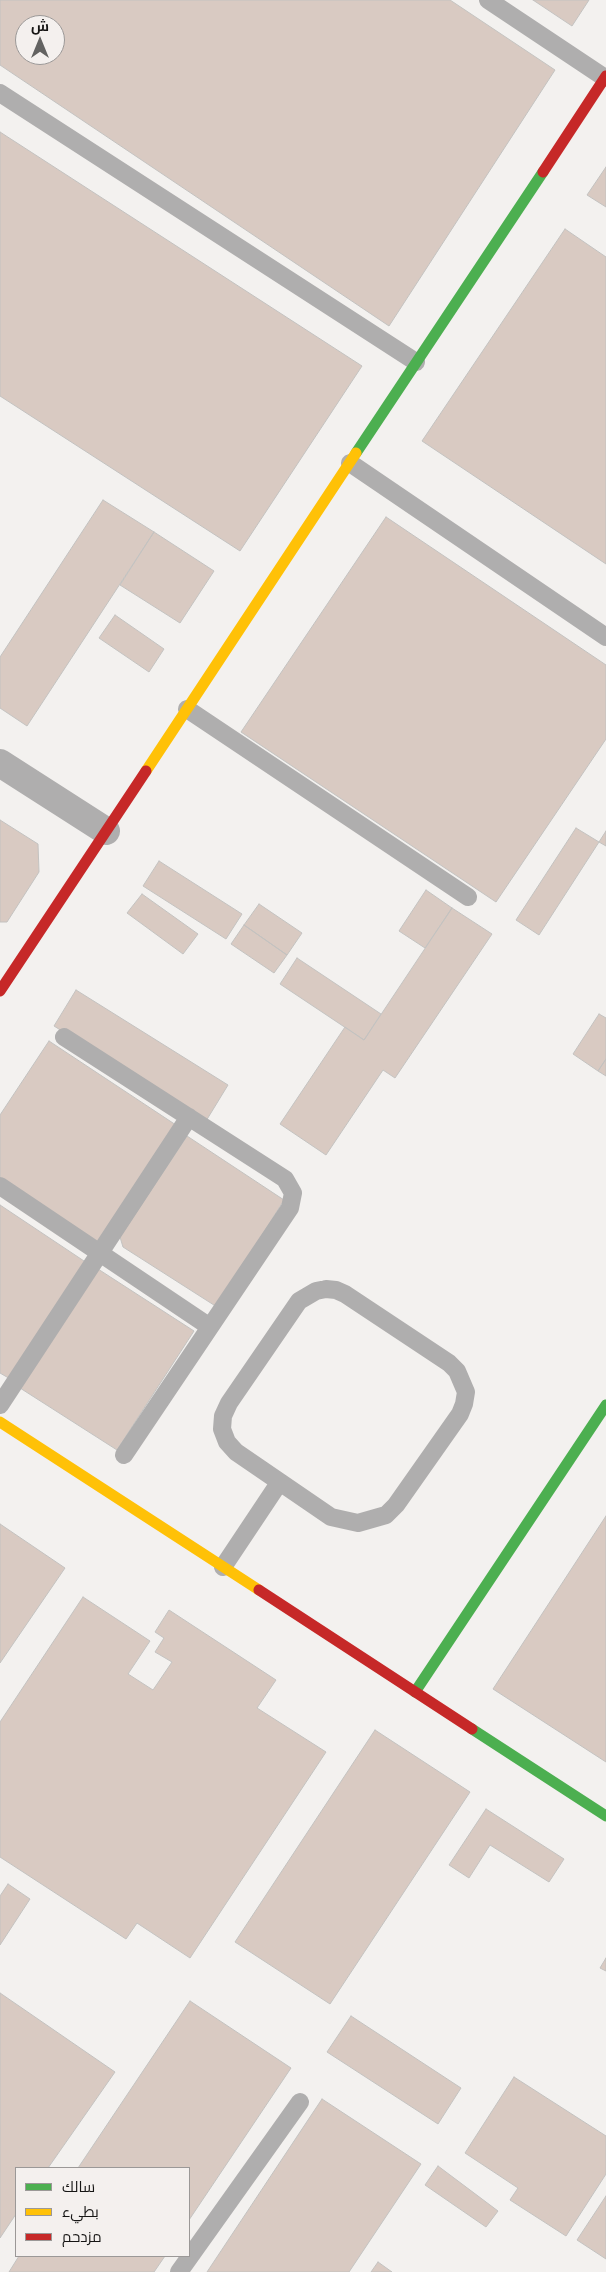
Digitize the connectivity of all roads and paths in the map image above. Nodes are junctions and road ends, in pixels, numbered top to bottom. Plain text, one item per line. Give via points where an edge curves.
1 (488, 0) edge
2 (605, 77) edge
3 (0, 93) edge
4 (416, 362) junction
5 (350, 463) junction
6 (606, 637) edge
7 (186, 709) junction
8 (0, 763) edge
9 (106, 830) junction
10 (468, 897) dead end
11 (2, 984) edge
12 (64, 1037) dead end
13 (189, 1117) junction
14 (0, 1186) edge
15 (100, 1252) junction
16 (210, 1327) junction
17 (0, 1405) edge
18 (606, 1405) edge
19 (0, 1422) edge
20 (124, 1455) dead end
21 (279, 1483) junction
22 (223, 1567) junction
23 (415, 1692) junction
24 (606, 1816) edge
25 (300, 2102) dead end
26 (190, 2257) edge
27 (190, 2257) edge
28 (179, 2272) edge

1 - 2 lane
2 - 4 street
3 - 4 lane
4 - 5 street
5 - 6 lane
5 - 7 street
7 - 9 street
7 - 10 lane
8 - 9 street
9 - 11 street
12 - 13 lane
13 - 15 lane
13 - 16 lane via 285,1179 293,1193 290,1208
14 - 15 lane
15 - 16 lane
15 - 17 lane
16 - 20 lane
18 - 23 street
19 - 22 street
21 - 21 lane via 344,1522 358,1523 386,1515 460,1414 466,1392 457,1371 345,1294 326,1290 307,1295 299,1301 223,1416 222,1429 227,1442
21 - 22 lane
22 - 23 street
23 - 24 street
25 - 27 lane
26 - 28 lane

